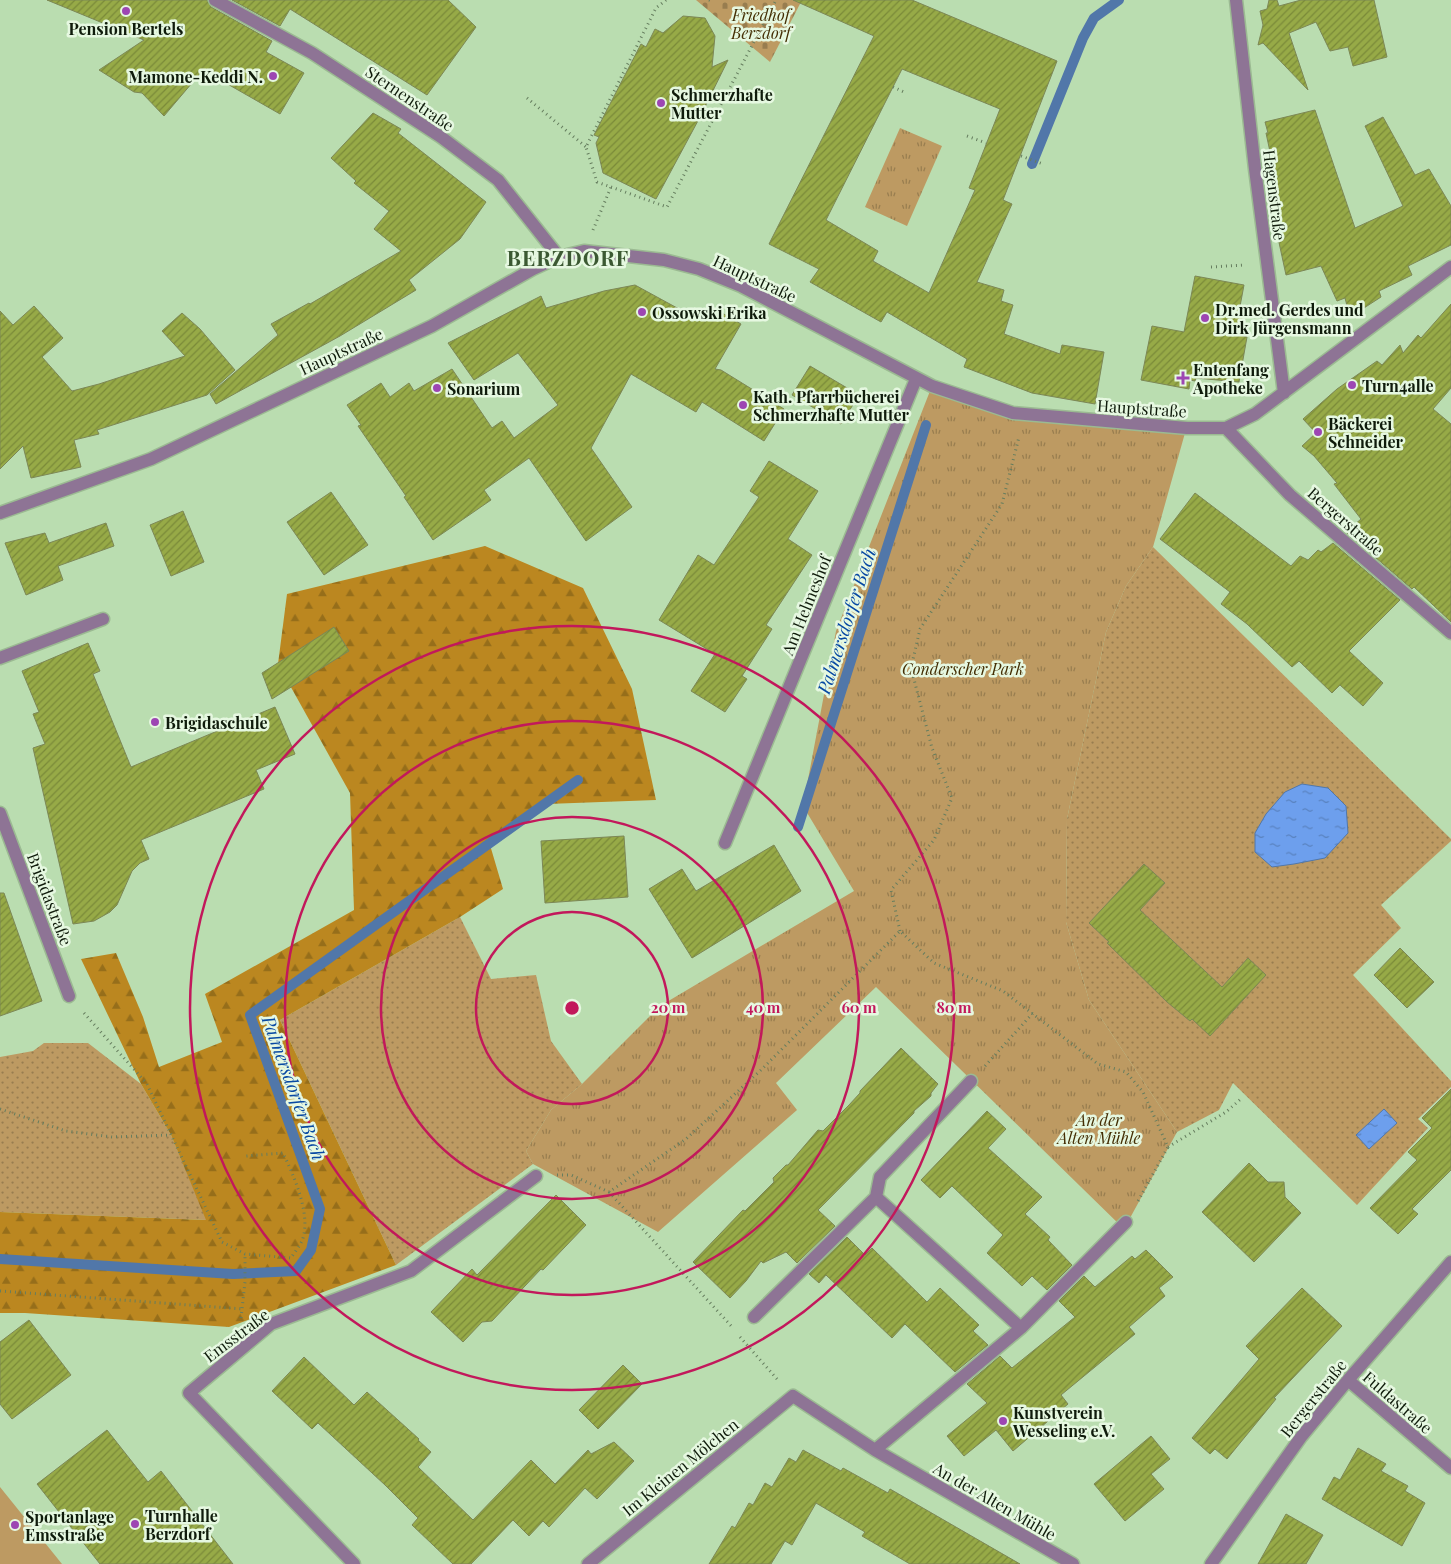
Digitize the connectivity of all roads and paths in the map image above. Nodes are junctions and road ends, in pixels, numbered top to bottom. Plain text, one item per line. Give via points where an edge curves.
1 (215, 0) edge
2 (666, 0) edge
3 (776, 0) edge
4 (1236, 0) edge
5 (893, 87) dead end
6 (904, 92) dead end
7 (527, 98) dead end
8 (967, 136) dead end
9 (986, 143) dead end
10 (586, 147) junction
11 (1021, 156) dead end
12 (1043, 164) dead end
13 (611, 187) junction
14 (584, 251) junction
15 (559, 257) junction
16 (1267, 264) junction
17 (1212, 267) dead end
18 (1451, 267) edge
19 (916, 379) junction
20 (1284, 393) junction
21 (1024, 415) junction
22 (1226, 428) junction
23 (0, 513) edge
24 (103, 619) dead end
25 (1451, 633) edge
26 (0, 658) edge
27 (0, 813) edge
28 (725, 843) dead end
29 (900, 931) junction
30 (69, 996) joint
31 (1033, 1013) junction
32 (989, 1061) dead end
33 (971, 1081) dead end
34 (1242, 1098) dead end
35 (0, 1109) edge
36 (172, 1135) junction
37 (1168, 1147) junction
38 (246, 1156) dead end
39 (536, 1176) joint
40 (609, 1192) junction
41 (876, 1197) junction
42 (1126, 1222) joint
43 (245, 1254) junction
44 (1451, 1262) edge
45 (245, 1282) dead end
46 (0, 1291) edge
47 (243, 1309) dead end
48 (754, 1317) dead end
49 (1021, 1328) junction
50 (1348, 1380) junction
51 (793, 1396) junction
52 (875, 1450) junction
53 (1451, 1468) edge
54 (354, 1564) edge
55 (588, 1564) edge
56 (1073, 1564) edge
57 (1211, 1564) edge

1 - 15 street, Sternenstraße via 312,53 441,137 498,180
2 - 10 path via 656,8
3 - 13 path via 667,207
4 - 16 street, Hagenstraße
5 - 6 path
7 - 10 path
8 - 9 path
10 - 13 path via 597,182
11 - 12 path
13 - 14 path
14 - 15 street, Hauptstraße
14 - 19 street, Hauptstraße via 664,260 708,272 741,286
15 - 23 street, Hauptstraße via 432,326 150,459
16 - 17 path
16 - 20 street, Hagenstraße
18 - 20 street, Hauptstraße
19 - 21 street, Hauptstraße
19 - 28 street, Am Helmeshof
20 - 22 street, Hauptstraße via 1255,414
21 - 22 street, Hauptstraße via 1187,428
21 - 29 path via 1002,504 920,629 912,668 932,748 952,798 934,840 890,890
22 - 25 street, Bergerstraße via 1290,495
24 - 26 street
27 - 30 street, Brigidastraße
29 - 31 path via 934,963 1003,991
29 - 40 path via 761,1070 686,1138
30 - 36 path via 147,1084
31 - 32 path
31 - 37 path via 1098,1064 1126,1072 1143,1092
33 - 41 street via 880,1177
34 - 37 path via 1226,1112
35 - 36 path via 66,1131 112,1137
36 - 43 path via 222,1242
37 - 42 path
38 - 43 path via 283,1153 296,1180 304,1224 302,1241 291,1258
39 - 40 path via 571,1175
39 - 54 street, Emsstraße via 411,1272 272,1324 189,1393
40 - 51 path
41 - 48 street
41 - 49 street
42 - 49 street
43 - 45 path
44 - 50 street, Bergerstraße
46 - 47 path
49 - 52 street
50 - 53 street, Fuldastraße
50 - 57 street, Bergerstraße via 1301,1437
51 - 52 street, An der Alten Mühle
51 - 55 street, Im Kleinen Mölchen
52 - 56 street, An der Alten Mühle

